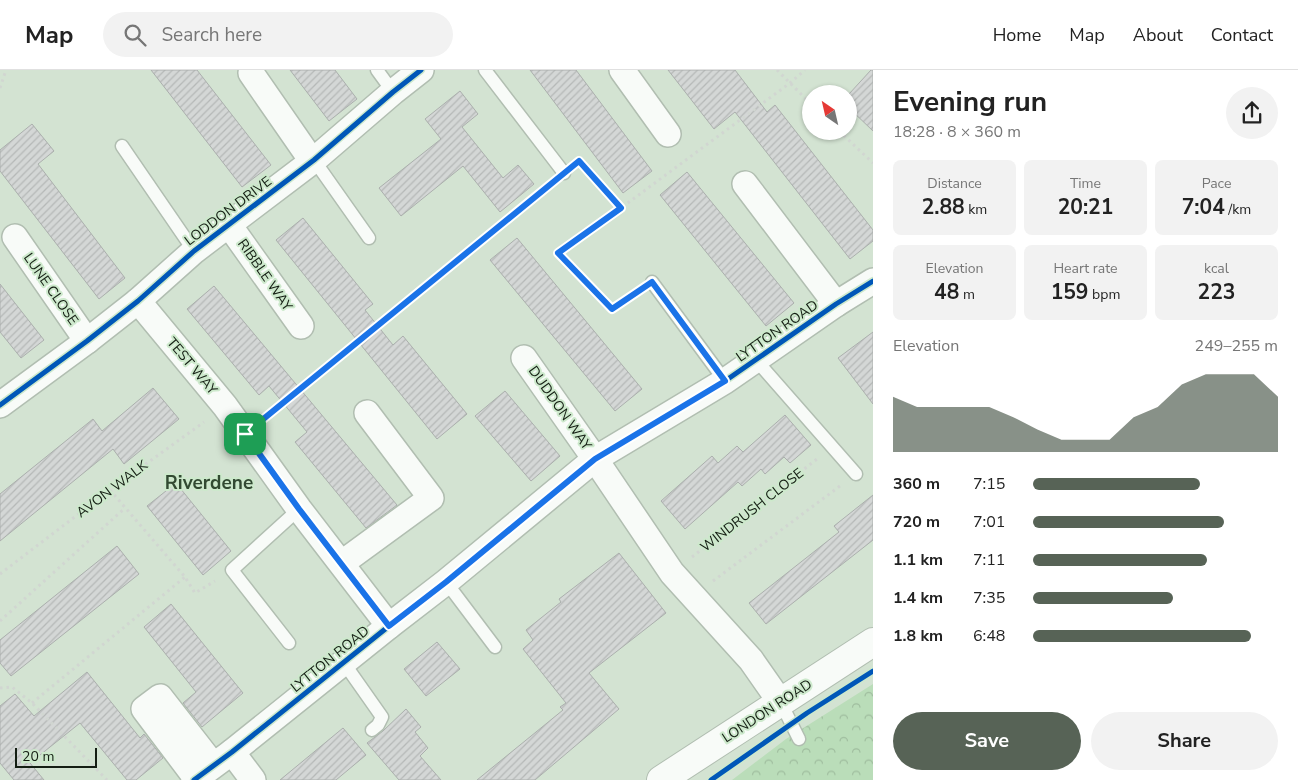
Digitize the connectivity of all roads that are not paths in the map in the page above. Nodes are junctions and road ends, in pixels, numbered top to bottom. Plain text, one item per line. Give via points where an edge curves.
1 (377, 70) edge
2 (421, 70) edge
3 (485, 70) edge
4 (622, 70) edge
5 (251, 73) dead end
6 (392, 92) junction
7 (668, 134) dead end
8 (122, 146) dead end
9 (313, 160) junction
10 (564, 173) road end
11 (744, 184) dead end
12 (229, 225) junction
13 (15, 237) dead end
14 (369, 238) dead end
15 (194, 251) junction
16 (873, 281) edge
17 (652, 282) road end
18 (138, 301) junction
19 (836, 304) junction
20 (301, 326) dead end
21 (87, 341) junction
22 (524, 358) dead end
23 (756, 360) junction
24 (725, 381) junction
25 (0, 405) edge
26 (367, 413) dead end
27 (595, 459) junction
28 (856, 474) road end
29 (299, 509) junction
30 (342, 564) junction
31 (446, 582) junction
32 (389, 626) junction
33 (873, 642) edge
34 (289, 643) dead end
35 (495, 647) dead end
36 (344, 663) junction
37 (781, 703) junction
38 (372, 730) dead end
39 (799, 739) dead end
40 (209, 769) edge
41 (253, 780) edge
42 (661, 780) edge

1 - 6 lane
2 - 6 street, LODDON DRIVE
3 - 10 lane
4 - 7 street
5 - 9 street
6 - 9 street, LODDON DRIVE
8 - 15 lane
9 - 12 street, LODDON DRIVE
9 - 14 lane
11 - 19 street
12 - 15 street, LODDON DRIVE
12 - 20 street, RIBBLE WAY
13 - 21 street, LUNE CLOSE
15 - 18 street, LODDON DRIVE
16 - 19 street, LYTTON ROAD
17 - 24 lane
18 - 21 street, LODDON DRIVE
18 - 29 street, TEST WAY via 225,406
19 - 23 street, LYTTON ROAD
21 - 25 street, LODDON DRIVE
22 - 27 street, DUDDON WAY
23 - 24 street, LYTTON ROAD
23 - 28 lane
24 - 27 street, LYTTON ROAD
26 - 30 street via 430,498
27 - 31 street, LYTTON ROAD
27 - 37 street via 672,573 751,660
29 - 30 street, TEST WAY
29 - 34 lane via 232,570
30 - 32 street, TEST WAY
31 - 32 street, LYTTON ROAD
31 - 35 lane
32 - 36 street, LYTTON ROAD
33 - 37 street, LONDON ROAD
36 - 38 lane via 382,717
36 - 40 street, LYTTON ROAD
37 - 39 lane
37 - 42 street, LONDON ROAD
40 - 41 street

